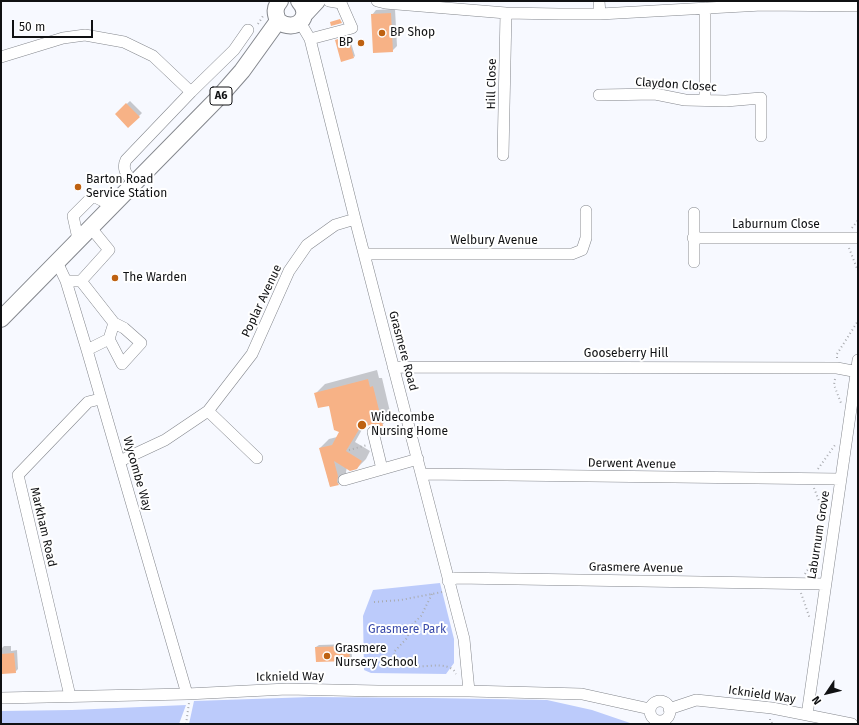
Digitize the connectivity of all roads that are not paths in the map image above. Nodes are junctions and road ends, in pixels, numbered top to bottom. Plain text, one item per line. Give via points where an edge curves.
1 (280, 1) edge
2 (317, 1) edge
3 (329, 1) edge
4 (377, 1) edge
5 (599, 1) edge
6 (762, 3) edge
7 (858, 6) edge
8 (705, 8) junction
9 (301, 13) edge
10 (506, 13) junction
11 (600, 14) junction
12 (271, 17) junction
13 (248, 30) road end
14 (310, 39) junction
15 (1, 57) edge
16 (191, 92) junction
17 (599, 95) dead end
18 (705, 100) junction
19 (761, 136) dead end
20 (503, 155) dead end
21 (135, 184) junction
22 (114, 205) junction
23 (586, 211) dead end
24 (694, 213) dead end
25 (354, 219) junction
26 (91, 228) junction
27 (854, 234) edge
28 (693, 238) junction
29 (77, 242) junction
30 (364, 254) junction
31 (57, 262) junction
32 (694, 262) dead end
33 (81, 280) junction
34 (66, 281) junction
35 (2, 315) edge
36 (114, 323) junction
37 (109, 339) junction
38 (87, 350) junction
39 (393, 367) junction
40 (857, 368) edge
41 (100, 399) junction
42 (208, 411) junction
43 (374, 438) road end
44 (257, 458) dead end
45 (418, 459) junction
46 (120, 461) junction
47 (382, 469) junction
48 (422, 474) junction
49 (841, 479) junction
50 (344, 480) dead end
51 (825, 584) junction
52 (449, 586) junction
53 (469, 690) junction
54 (187, 694) junction
55 (70, 696) junction
56 (1, 698) edge
57 (669, 708) junction
58 (650, 709) junction
59 (807, 715) junction
60 (659, 722) edge
61 (852, 724) edge

1 - 12 highway
2 - 9 highway
3 - 14 street via 341,3 352,28
4 - 10 street
5 - 11 street
6 - 7 street
6 - 8 street
8 - 11 street
8 - 18 street
9 - 12 highway via 296,25 288,26
9 - 14 street, Grasmere Road
10 - 11 street
10 - 20 street, Hill Close
12 - 21 highway, A6 via 242,71
13 - 16 street via 234,50
14 - 25 street, Grasmere Road
15 - 16 street via 63,38 84,35 124,42 153,56
16 - 21 street via 126,160 124,169
17 - 18 street, Claydon Closec via 655,94 685,100
18 - 19 street, Claydon Closec via 761,98
21 - 22 highway, A6
22 - 26 highway, A6
22 - 29 street via 93,196 73,216
23 - 30 street, Welbury Avenue via 586,238 582,250 572,254
24 - 28 street
25 - 30 street, Grasmere Road
25 - 42 street, Poplar Avenue via 335,225 308,245 289,271 252,354
26 - 29 highway, A6
26 - 33 street via 110,250
27 - 28 street, Laburnum Close
28 - 32 street
29 - 31 highway, A6
30 - 39 street, Grasmere Road
31 - 34 street, Wycombe Way
31 - 35 highway, A6
33 - 34 street
33 - 36 street
34 - 38 street, Wycombe Way
36 - 37 street
36 - 37 street via 141,343 122,364
37 - 38 street
38 - 41 street, Wycombe Way
39 - 40 street, Gooseberry Hill
39 - 45 street, Grasmere Road
40 - 49 street, Laburnum Grove
41 - 46 street, Wycombe Way
41 - 55 street, Markham Road via 88,402 18,475
42 - 44 street
42 - 46 street, Poplar Avenue via 165,440
43 - 47 street
45 - 47 street
45 - 48 street, Grasmere Road
46 - 54 street, Wycombe Way
47 - 50 street
48 - 49 street, Derwent Avenue
48 - 52 street, Grasmere Road
49 - 51 street, Laburnum Grove
51 - 52 street, Grasmere Avenue via 456,578
51 - 59 street, Laburnum Grove
52 - 53 street, Grasmere Road via 464,639
53 - 54 street, Icknield Way via 287,689
53 - 58 street, Icknield Way via 582,694
54 - 55 street, Icknield Way
55 - 56 street, Icknield Way
57 - 58 street via 661,701 653,704
57 - 59 street, Icknield Way via 696,700 772,708
57 - 60 street via 667,718
58 - 60 street via 653,718
59 - 61 street, Icknield Way

